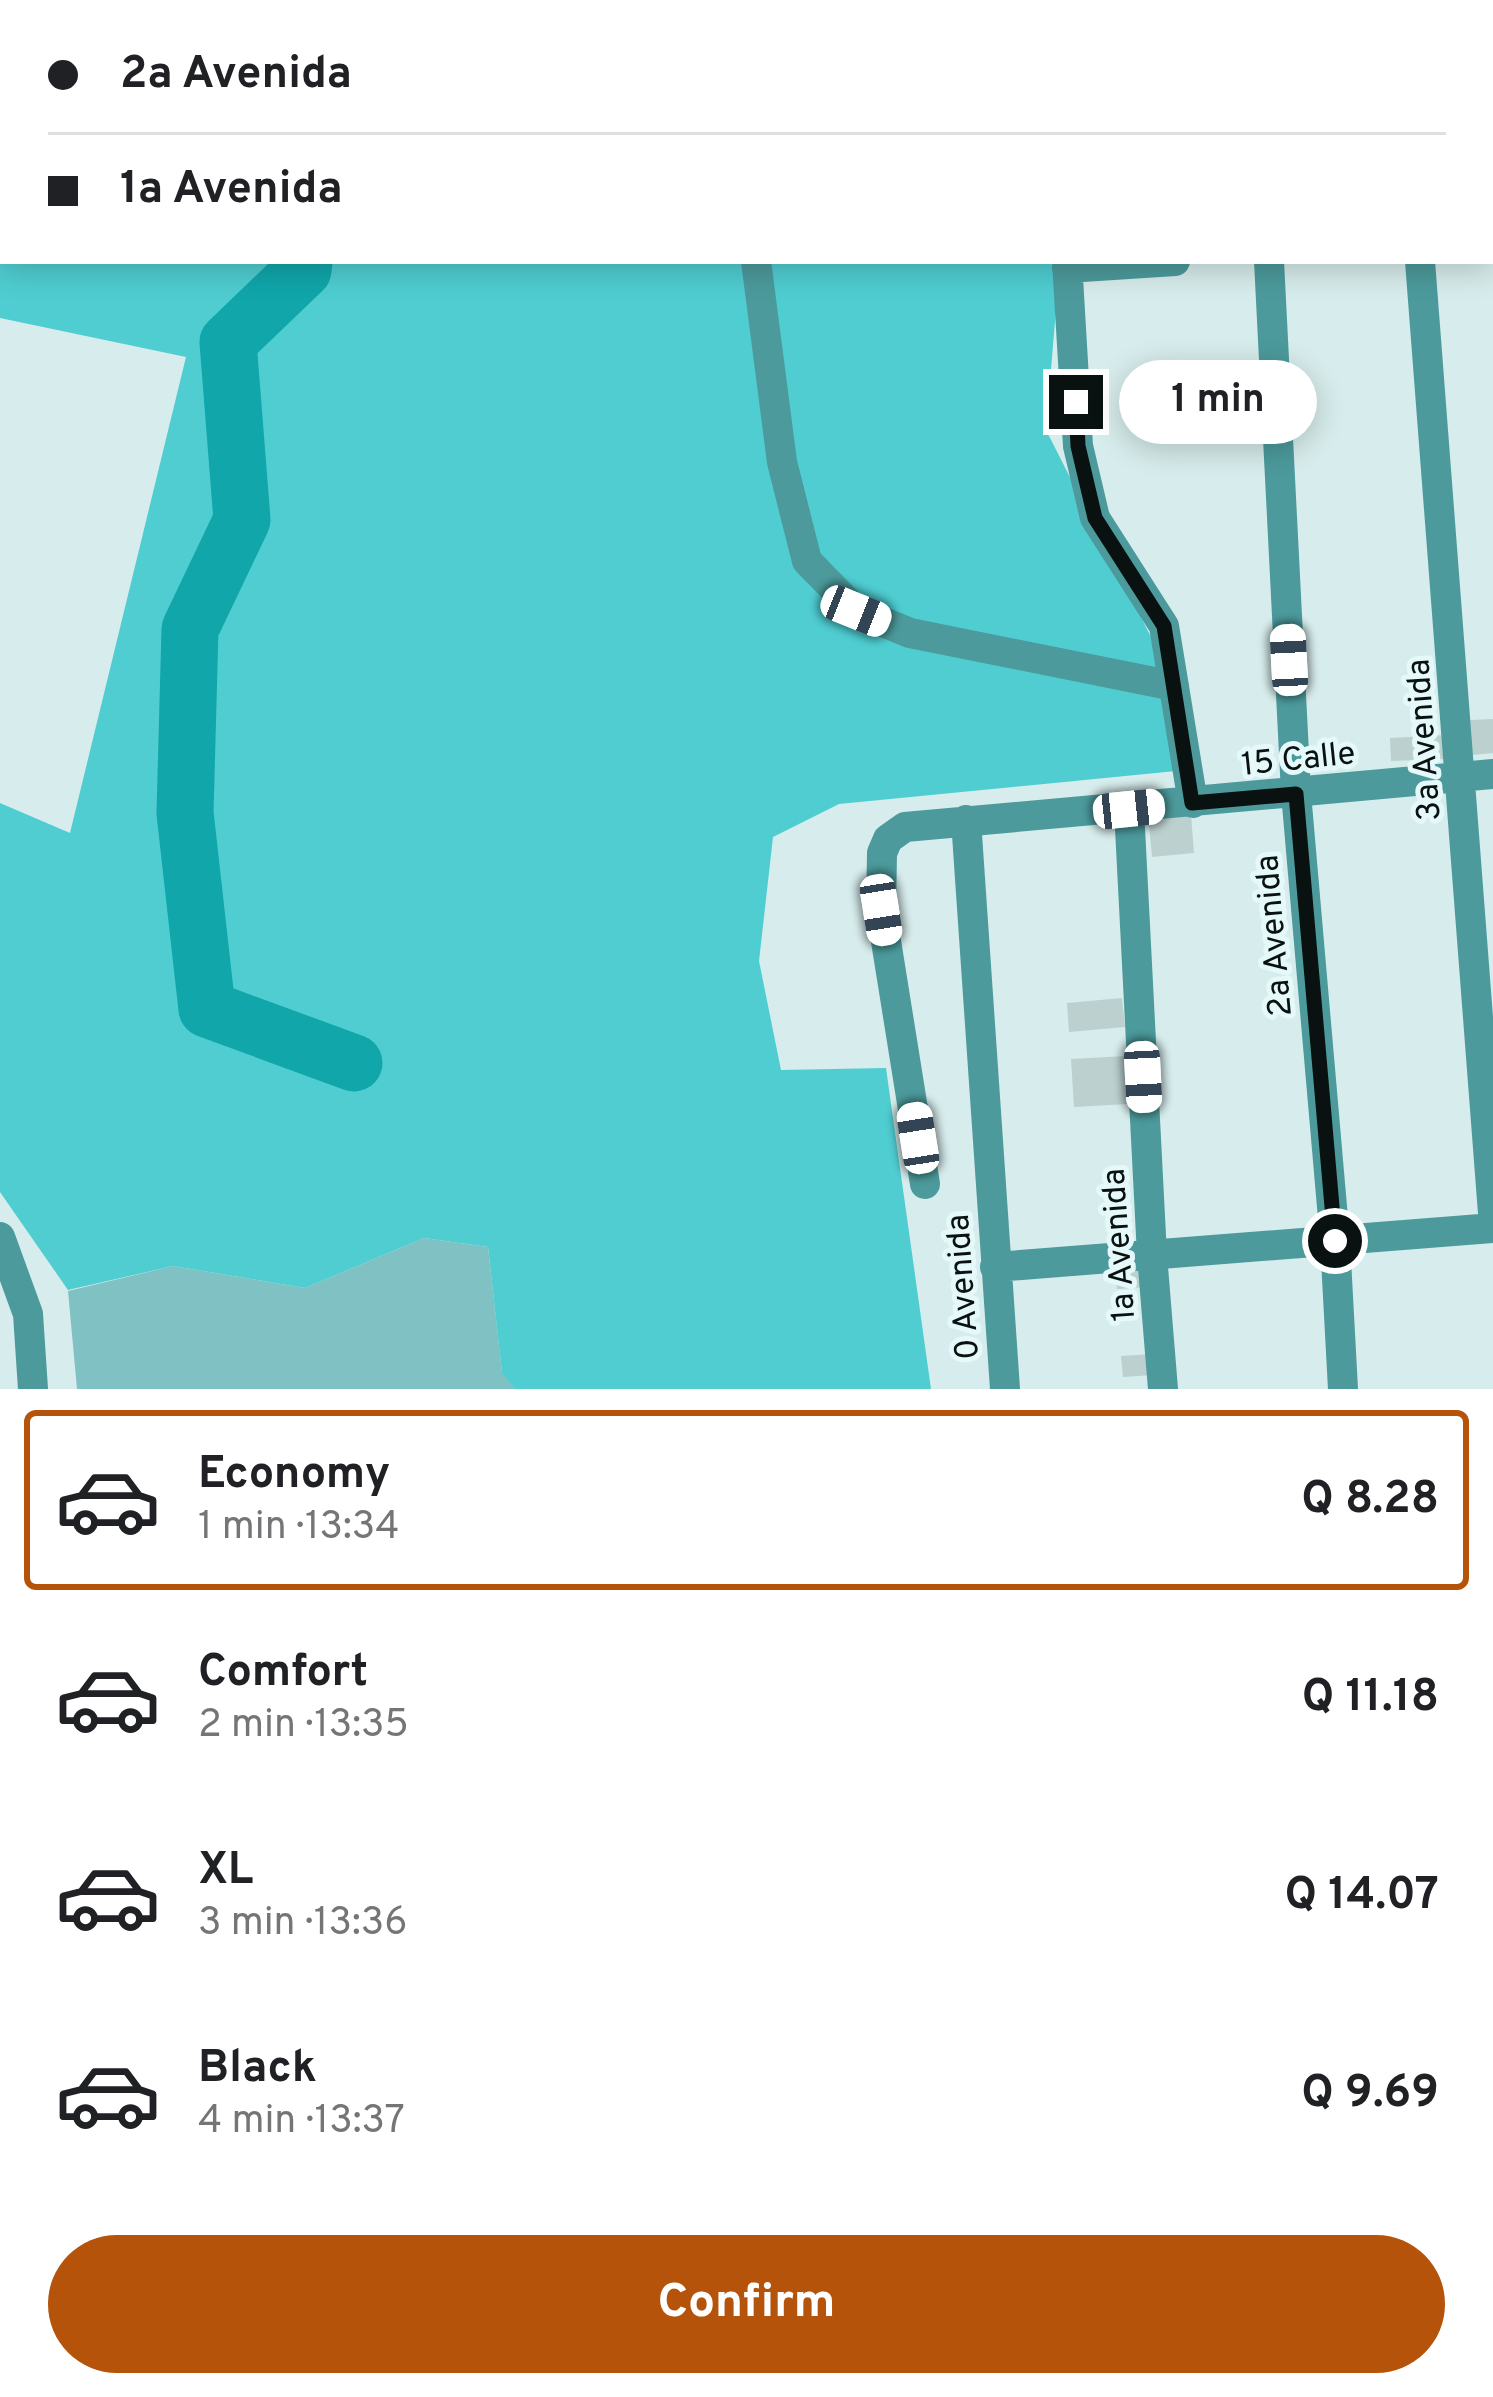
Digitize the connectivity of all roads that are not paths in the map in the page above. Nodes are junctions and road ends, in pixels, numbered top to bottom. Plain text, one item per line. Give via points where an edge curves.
1 (756, 264) edge
2 (1269, 264) edge
3 (1420, 264) edge
4 (1067, 265) edge
5 (1174, 686) junction
6 (1493, 774) edge
7 (1462, 776) junction
8 (1296, 794) junction
9 (1192, 803) junction
10 (1129, 809) junction
11 (966, 820) junction
12 (925, 1184) dead end
13 (1493, 1214) edge
14 (1493, 1228) edge
15 (0, 1237) edge
16 (1335, 1241) junction
17 (1152, 1255) junction
18 (995, 1267) junction
19 (33, 1389) edge
20 (1005, 1389) edge
21 (1163, 1389) edge
22 (1343, 1389) edge

1 - 5 street via 782,462 807,561 856,611 910,632
2 - 8 street, 2a Avenida
3 - 7 street, 3a Avenida
4 - 5 street via 1078,446 1095,518 1164,626
5 - 9 street
6 - 7 street, 15 Calle
7 - 8 street, 15 Calle
7 - 13 street, 3a Avenida
8 - 9 street, 15 Calle
8 - 16 street, 2a Avenida
9 - 10 street, 15 Calle
10 - 11 street, 15 Calle
10 - 17 street, 1a Avenida
11 - 12 street, 15 Calle via 904,827 882,853 881,910
11 - 18 street, 0 Avenida
14 - 16 street
15 - 19 street via 28,1314
16 - 17 street
16 - 22 street, 2a Avenida
17 - 18 street
17 - 21 street, 1a Avenida
18 - 20 street, 0 Avenida

